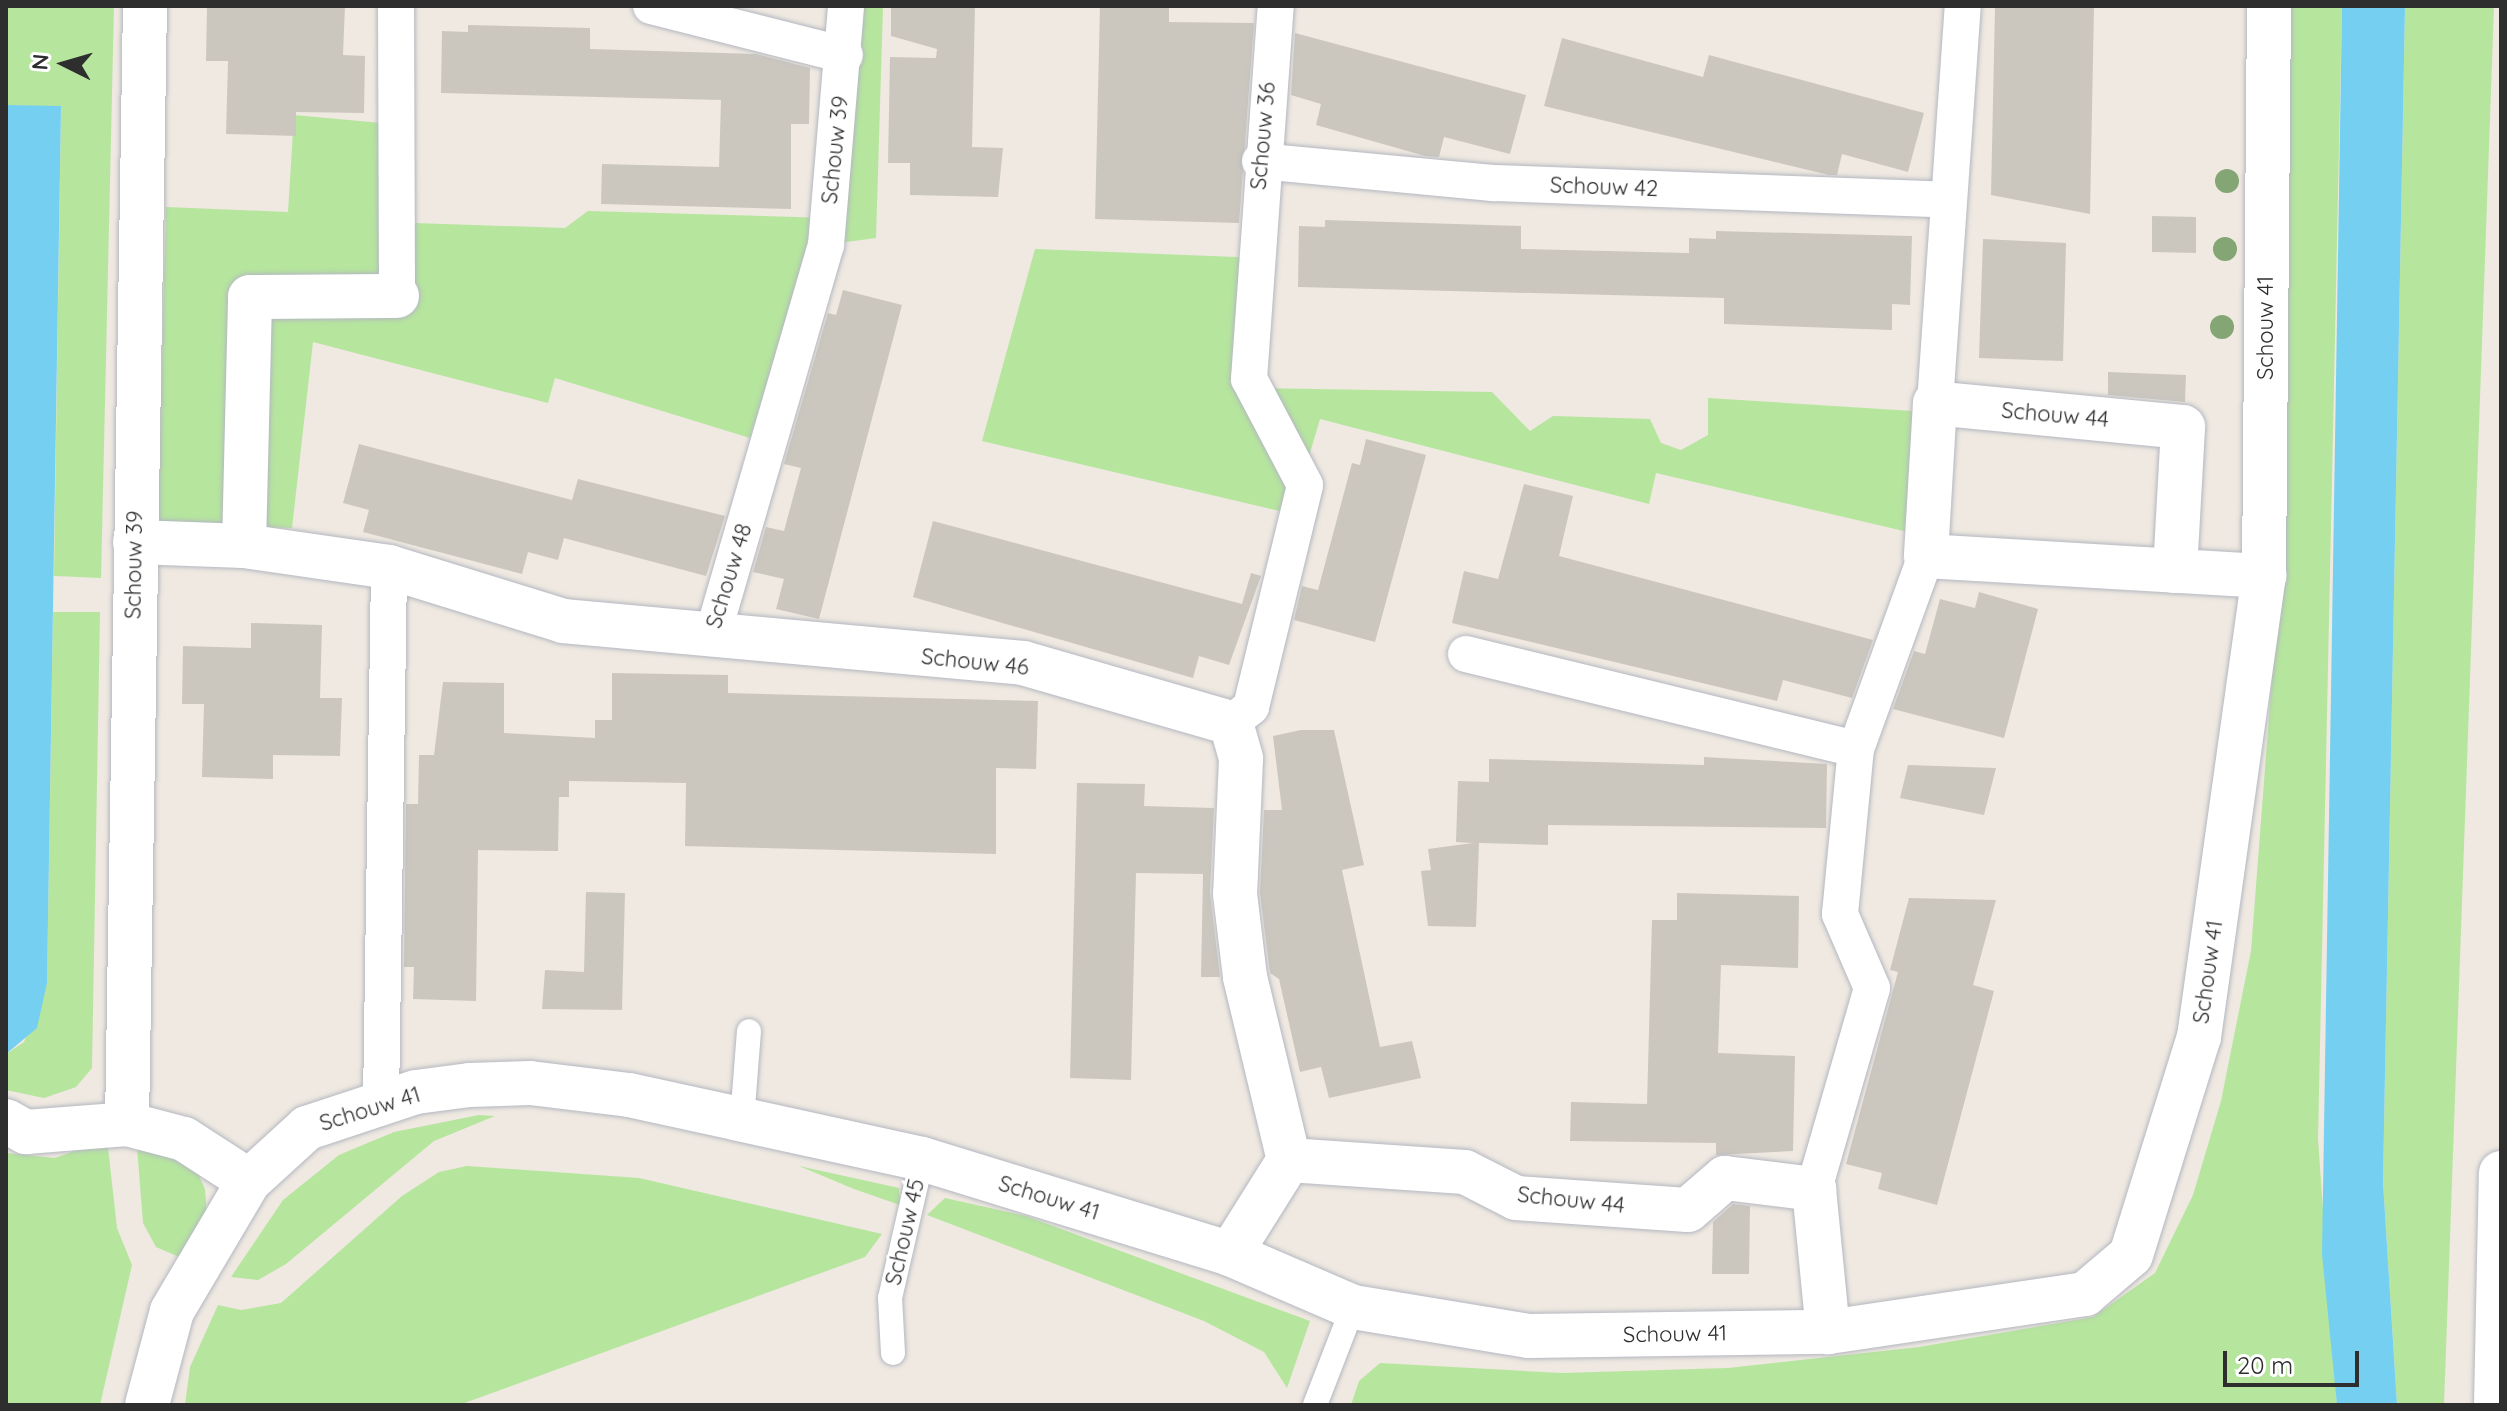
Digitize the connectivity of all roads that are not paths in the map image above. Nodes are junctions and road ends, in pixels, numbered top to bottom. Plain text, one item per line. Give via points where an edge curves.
1 (145, 6) edge
2 (396, 6) edge
3 (651, 6) edge
4 (846, 6) edge
5 (1276, 6) edge
6 (1963, 6) edge
7 (2269, 6) edge
8 (845, 55) junction
9 (1260, 161) junction
10 (1949, 200) junction
11 (826, 245) joint
12 (397, 296) joint
13 (1935, 403) junction
14 (135, 542) junction
15 (244, 546) junction
16 (1926, 556) junction
17 (389, 567) junction
18 (2175, 571) junction
19 (2264, 576) junction
20 (712, 637) junction
21 (1466, 654) dead end
22 (1231, 723) junction
23 (1856, 749) junction
24 (749, 1031) dead end
25 (381, 1103) junction
26 (742, 1120) junction
27 (6, 1121) edge
28 (127, 1124) junction
29 (922, 1159) junction
30 (1289, 1160) junction
31 (2501, 1173) edge
32 (249, 1181) junction
33 (1814, 1189) junction
34 (1230, 1254) junction
35 (1353, 1307) junction
36 (1828, 1332) junction
37 (893, 1353) dead end
38 (147, 1405) edge
39 (1315, 1405) edge
40 (2496, 1405) edge

1 - 14 street, Schouw 39
2 - 12 street
3 - 8 street
4 - 8 street, Schouw 39
5 - 9 street, Schouw 36
6 - 10 street
7 - 19 street, Schouw 41
8 - 11 street, Schouw 39
9 - 10 street, Schouw 42 via 1493,183
9 - 22 street, Schouw 36 via 1249,379 1305,485 1251,707
10 - 13 street
11 - 20 street, Schouw 48
12 - 15 street via 250,297
13 - 16 street
13 - 18 street, Schouw 44 via 2183,427
14 - 15 street, Schouw 48
14 - 28 street, Schouw 39
15 - 17 street, Schouw 48
16 - 18 street
16 - 23 street
17 - 20 street, Schouw 48 via 563,621
17 - 25 street
18 - 19 street
19 - 36 street, Schouw 41 via 2199,1037 2131,1255 2085,1294
20 - 22 street, Schouw 46 via 1023,663
21 - 23 street
22 - 30 street via 1241,759 1235,894 1245,977
23 - 33 street via 1840,914 1872,988
24 - 26 lane
25 - 26 street, Schouw 41 via 416,1092 530,1083
25 - 32 street, Schouw 41 via 307,1128
26 - 29 street, Schouw 41
27 - 28 street via 26,1132
28 - 32 street via 184,1139
29 - 34 street, Schouw 41
29 - 37 lane, Schouw 45 via 890,1298
30 - 33 street, Schouw 44 via 1465,1172 1516,1198 1688,1210 1725,1178
30 - 34 street
31 - 40 street
32 - 38 street, Schouw 41 via 172,1311
33 - 36 street
34 - 35 street, Schouw 41
35 - 36 street, Schouw 41 via 1529,1336
35 - 39 lane

